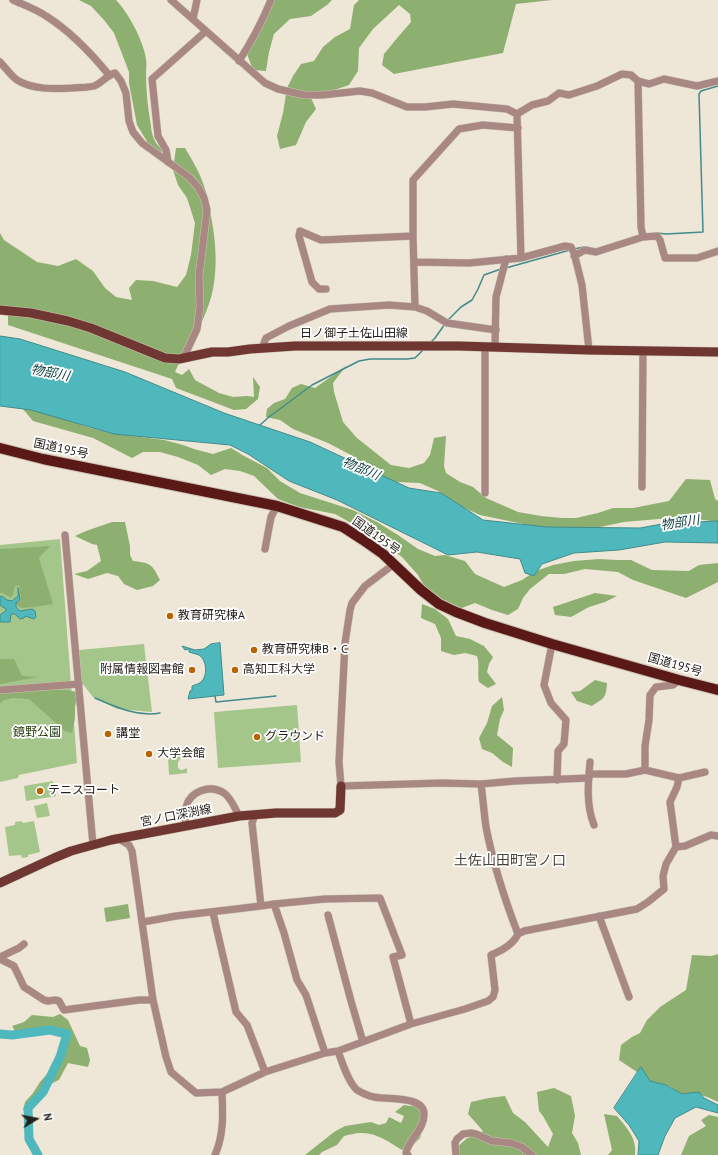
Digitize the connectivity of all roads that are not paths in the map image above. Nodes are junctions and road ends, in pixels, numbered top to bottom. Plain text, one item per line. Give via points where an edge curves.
1 (13, 0) edge
2 (171, 0) edge
3 (197, 0) edge
4 (271, 0) edge
5 (193, 19) junction
6 (206, 31) junction
7 (239, 61) junction
8 (0, 62) edge
9 (109, 75) junction
10 (638, 81) junction
11 (718, 81) edge
12 (517, 114) junction
13 (518, 128) junction
14 (168, 162) junction
15 (413, 236) junction
16 (643, 237) junction
17 (718, 251) edge
18 (573, 252) junction
19 (520, 258) junction
20 (506, 259) junction
21 (414, 262) junction
22 (326, 289) dead end
23 (415, 307) junction
24 (0, 310) edge
25 (496, 330) junction
26 (485, 347) junction
27 (495, 347) junction
28 (262, 348) junction
29 (589, 350) junction
30 (643, 351) junction
31 (718, 352) edge
32 (183, 359) junction
33 (0, 448) edge
34 (642, 487) dead end
35 (485, 493) dead end
36 (277, 506) junction
37 (65, 535) dead end
38 (265, 548) dead end
39 (394, 564) junction
40 (552, 644) junction
41 (679, 680) junction
42 (79, 684) junction
43 (0, 690) edge
44 (718, 690) edge
45 (590, 762) dead end
46 (645, 770) junction
47 (705, 772) dead end
48 (589, 776) junction
49 (679, 778) junction
50 (557, 780) junction
51 (481, 784) junction
52 (341, 786) junction
53 (254, 815) junction
54 (240, 816) junction
55 (594, 825) dead end
56 (186, 826) junction
57 (718, 836) edge
58 (119, 839) junction
59 (93, 845) junction
60 (676, 848) junction
61 (0, 882) edge
62 (274, 904) junction
63 (261, 906) junction
64 (214, 912) junction
65 (328, 915) dead end
66 (599, 916) junction
67 (143, 922) junction
68 (518, 934) junction
69 (24, 944) dead end
70 (0, 958) edge
71 (629, 997) dead end
72 (153, 1000) junction
73 (411, 1024) junction
74 (363, 1042) junction
75 (338, 1051) junction
76 (325, 1053) junction
77 (266, 1072) junction
78 (222, 1092) junction
79 (215, 1155) edge
80 (408, 1155) edge
81 (456, 1155) edge
82 (532, 1155) edge

1 - 9 street via 46,15 71,35
2 - 5 street
3 - 5 street
4 - 7 street via 260,26
5 - 6 street
6 - 7 street
6 - 14 street via 152,79 158,136 166,150
7 - 12 street via 266,83 304,96 360,91 407,107 453,104 507,109
8 - 9 street via 19,81 52,89 93,86
9 - 14 street via 115,73 121,81 126,93 133,132 142,143
10 - 11 street via 649,84 664,79 697,86
10 - 12 street via 622,74 569,95 559,93 548,101 532,105
10 - 16 street
12 - 13 street
13 - 15 street via 483,125 459,129 413,180
13 - 19 street
14 - 32 street via 198,187 207,210 200,262 200,308 197,329
15 - 21 street
15 - 22 street via 321,240 300,231 299,236 312,282 320,289
16 - 17 street via 657,236 665,258 697,258
16 - 18 street via 596,252
18 - 19 street via 566,246
18 - 29 street via 582,285
19 - 20 street
20 - 21 street via 469,263
20 - 25 street via 496,297
21 - 23 street
23 - 25 street via 447,323
23 - 28 street via 389,305 330,309 266,338
24 - 32 main road, 日ノ御子土佐山田線 via 68,321 165,358
25 - 27 street
26 - 27 main road, 日ノ御子土佐山田線
26 - 28 main road, 日ノ御子土佐山田線
26 - 35 street
27 - 29 main road, 日ノ御子土佐山田線
28 - 32 main road, 日ノ御子土佐山田線 via 212,352
29 - 30 main road, 日ノ御子土佐山田線
30 - 31 main road, 日ノ御子土佐山田線
30 - 34 street
33 - 36 highway, 国道195号
36 - 38 street via 271,517
36 - 39 highway, 国道195号 via 343,527
37 - 42 street
39 - 40 highway, 国道195号 via 439,604 485,623
39 - 52 street via 365,586 352,603 350,610 345,643 339,762
40 - 41 highway, 国道195号
40 - 50 street via 544,685 551,703 566,720 564,744 558,751
41 - 44 highway, 国道195号
41 - 46 street via 673,684 656,687 650,695
42 - 43 street
42 - 59 street
45 - 48 street
46 - 48 street
46 - 49 street
47 - 49 street
48 - 50 street
48 - 55 street via 590,815
49 - 60 street via 670,802
50 - 51 street
51 - 52 street
51 - 68 street via 486,828 506,902
52 - 53 main road, 宮ノ口深渕線 via 340,810 335,813
53 - 54 main road, 宮ノ口深渕線
53 - 63 street via 252,823
54 - 56 main road, 宮ノ口深渕線
54 - 56 street via 229,797 219,791 208,789 194,795 188,801 185,808
56 - 58 main road, 宮ノ口深渕線
57 - 60 street via 712,834
58 - 59 main road, 宮ノ口深渕線
58 - 67 street via 129,845 132,851
59 - 61 main road, 宮ノ口深渕線 via 71,851
60 - 66 street via 666,864 663,876 664,889 637,909
62 - 63 street
62 - 73 street via 324,899 380,898 402,956 393,957
62 - 76 street via 297,980 306,995
63 - 64 street
64 - 67 street
64 - 77 street via 236,1012 247,1025
65 - 74 street
66 - 68 street
66 - 71 street
67 - 72 street
68 - 73 street via 504,950 491,955 495,990 493,997 465,1009
69 - 70 street
70 - 72 street via 14,966 24,987 44,1000 59,1001 64,1010
72 - 78 street via 171,1072 196,1093
73 - 74 street
74 - 75 street
75 - 76 street
75 - 80 street via 354,1087 358,1090 374,1098 405,1100 421,1106 423,1120 407,1148
76 - 77 street
77 - 78 street
78 - 79 street via 220,1143
81 - 82 street via 457,1139 463,1134 471,1133 492,1141 511,1143

